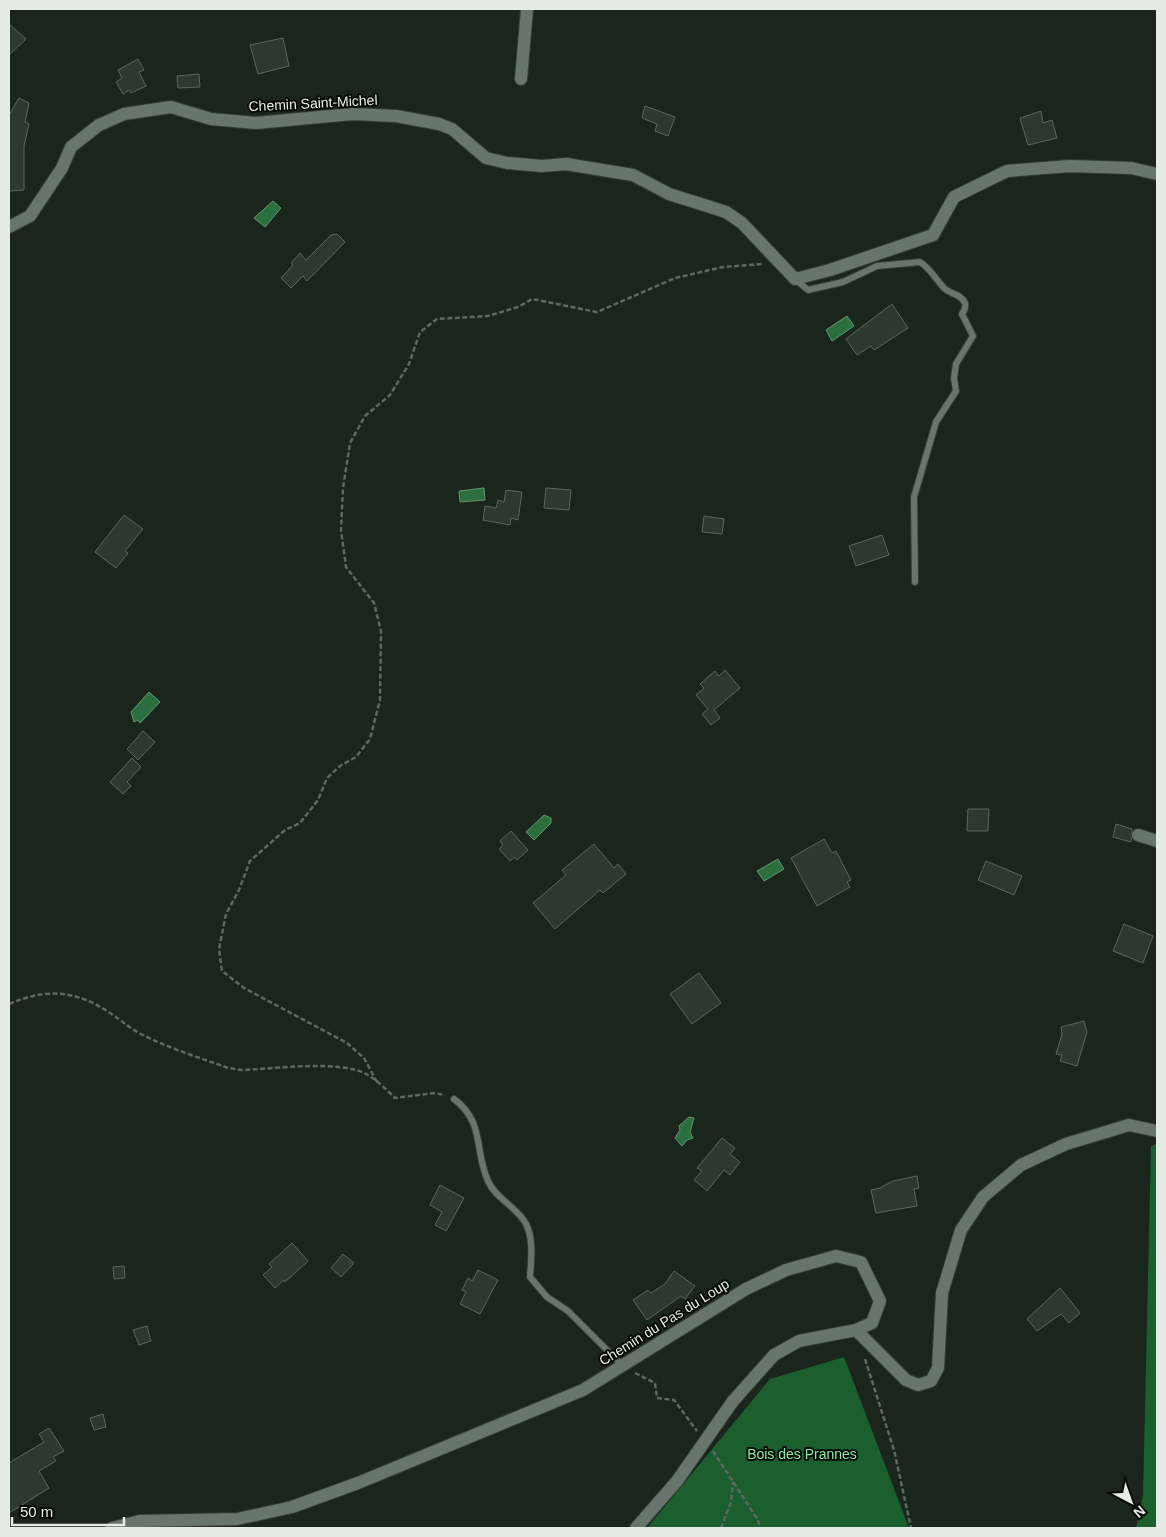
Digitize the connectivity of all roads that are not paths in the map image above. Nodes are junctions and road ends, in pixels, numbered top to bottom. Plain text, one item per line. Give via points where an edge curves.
1 (527, 9) edge
2 (522, 80) dead end
3 (1157, 174) edge
4 (9, 228) edge
5 (795, 279) junction
6 (915, 582) dead end
7 (1138, 836) dead end
8 (1157, 841) edge
9 (454, 1100) road end
10 (1157, 1131) edge
11 (856, 1330) junction
12 (623, 1366) junction
13 (112, 1528) edge
14 (636, 1528) edge

1 - 2 street
3 - 5 street via 1132,168 1069,166 1007,171 954,197 933,235
4 - 5 street, Chemin Saint-Michel via 30,216 62,168 71,147 99,125 124,114 171,107 211,119 256,123 352,114 396,116 452,129 486,158 542,166 566,164 633,175 669,194 726,212 742,223
5 - 6 lane via 808,290 843,282 877,266 920,262 946,290 960,296 965,303 962,314 973,336 956,364 956,391 936,422 914,497
7 - 8 street
9 - 12 lane via 467,1109 473,1122 488,1183 526,1224 531,1248 530,1277
10 - 11 street via 1129,1125 1066,1144 1021,1165 983,1197 961,1230 942,1293 938,1368 931,1380 918,1385 906,1380
11 - 12 street, Chemin du Pas du Loup via 872,1323 880,1301 861,1262 836,1256 786,1270 746,1289
11 - 14 street, Chemin du Pas du Loup via 799,1342 774,1355 733,1401 677,1481
12 - 13 street, Chemin du Pas du Loup via 583,1390 358,1483 292,1506 237,1519 140,1520

